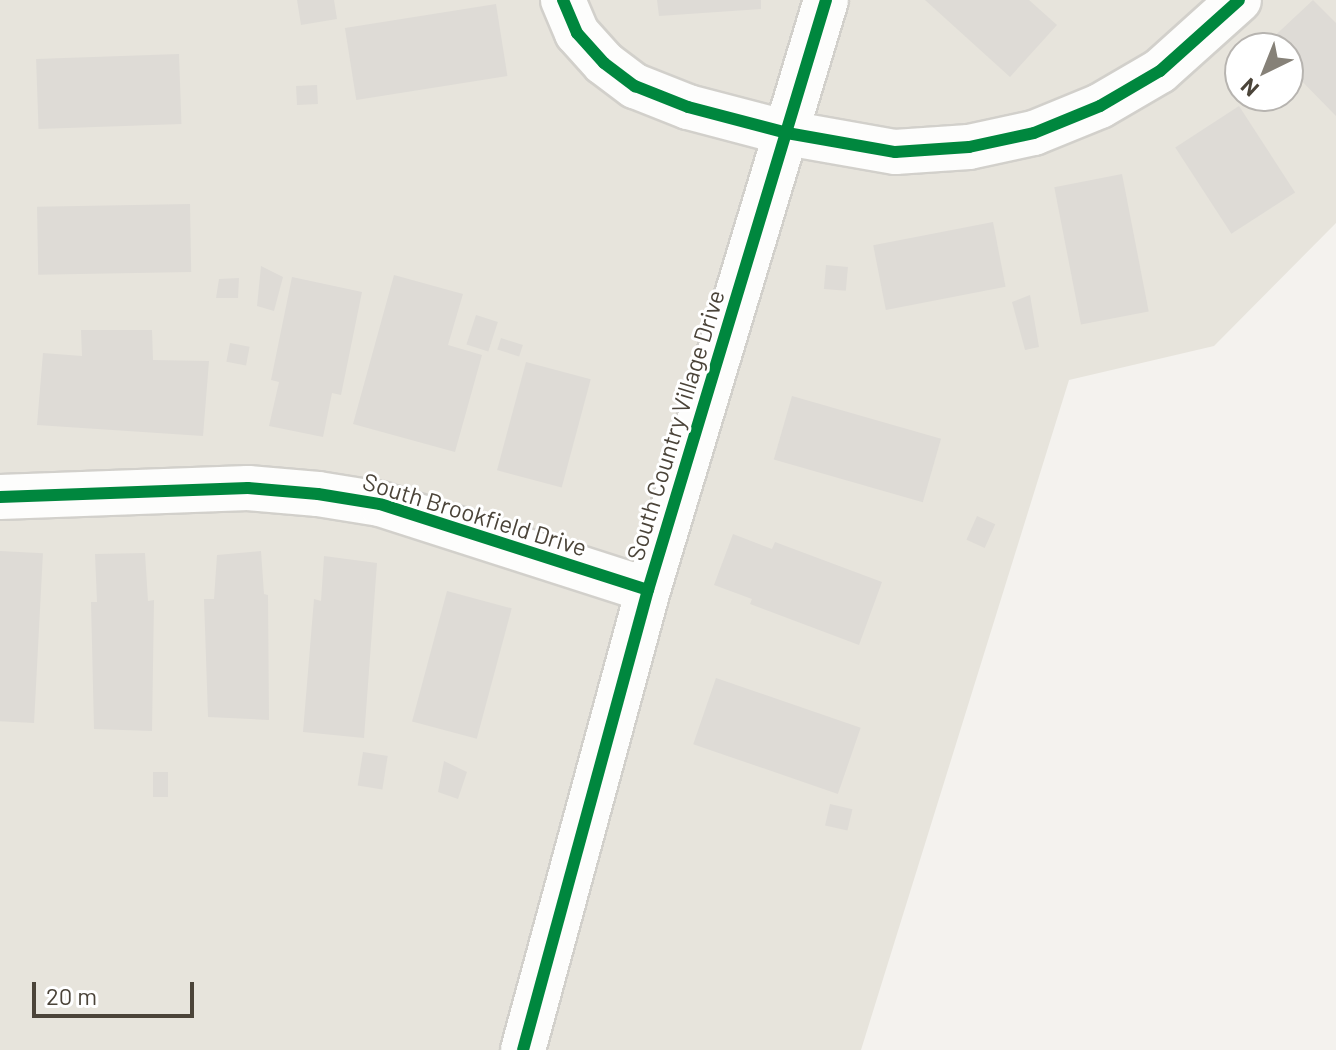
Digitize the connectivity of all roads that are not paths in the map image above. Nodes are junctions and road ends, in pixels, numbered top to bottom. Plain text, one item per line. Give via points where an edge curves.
1 (563, 0) edge
2 (826, 0) edge
3 (1239, 0) edge
4 (787, 133) junction
5 (0, 497) edge
6 (648, 590) junction
7 (523, 1050) edge

1 - 4 street via 577,33 635,86 688,107
2 - 4 street, South Country Village Drive
3 - 4 street via 1160,71 1100,106 1034,133 969,147 895,152
4 - 6 street, South Country Village Drive
5 - 6 street, South Brookfield Drive via 248,488 318,494 380,504
6 - 7 street, South Country Village Drive

